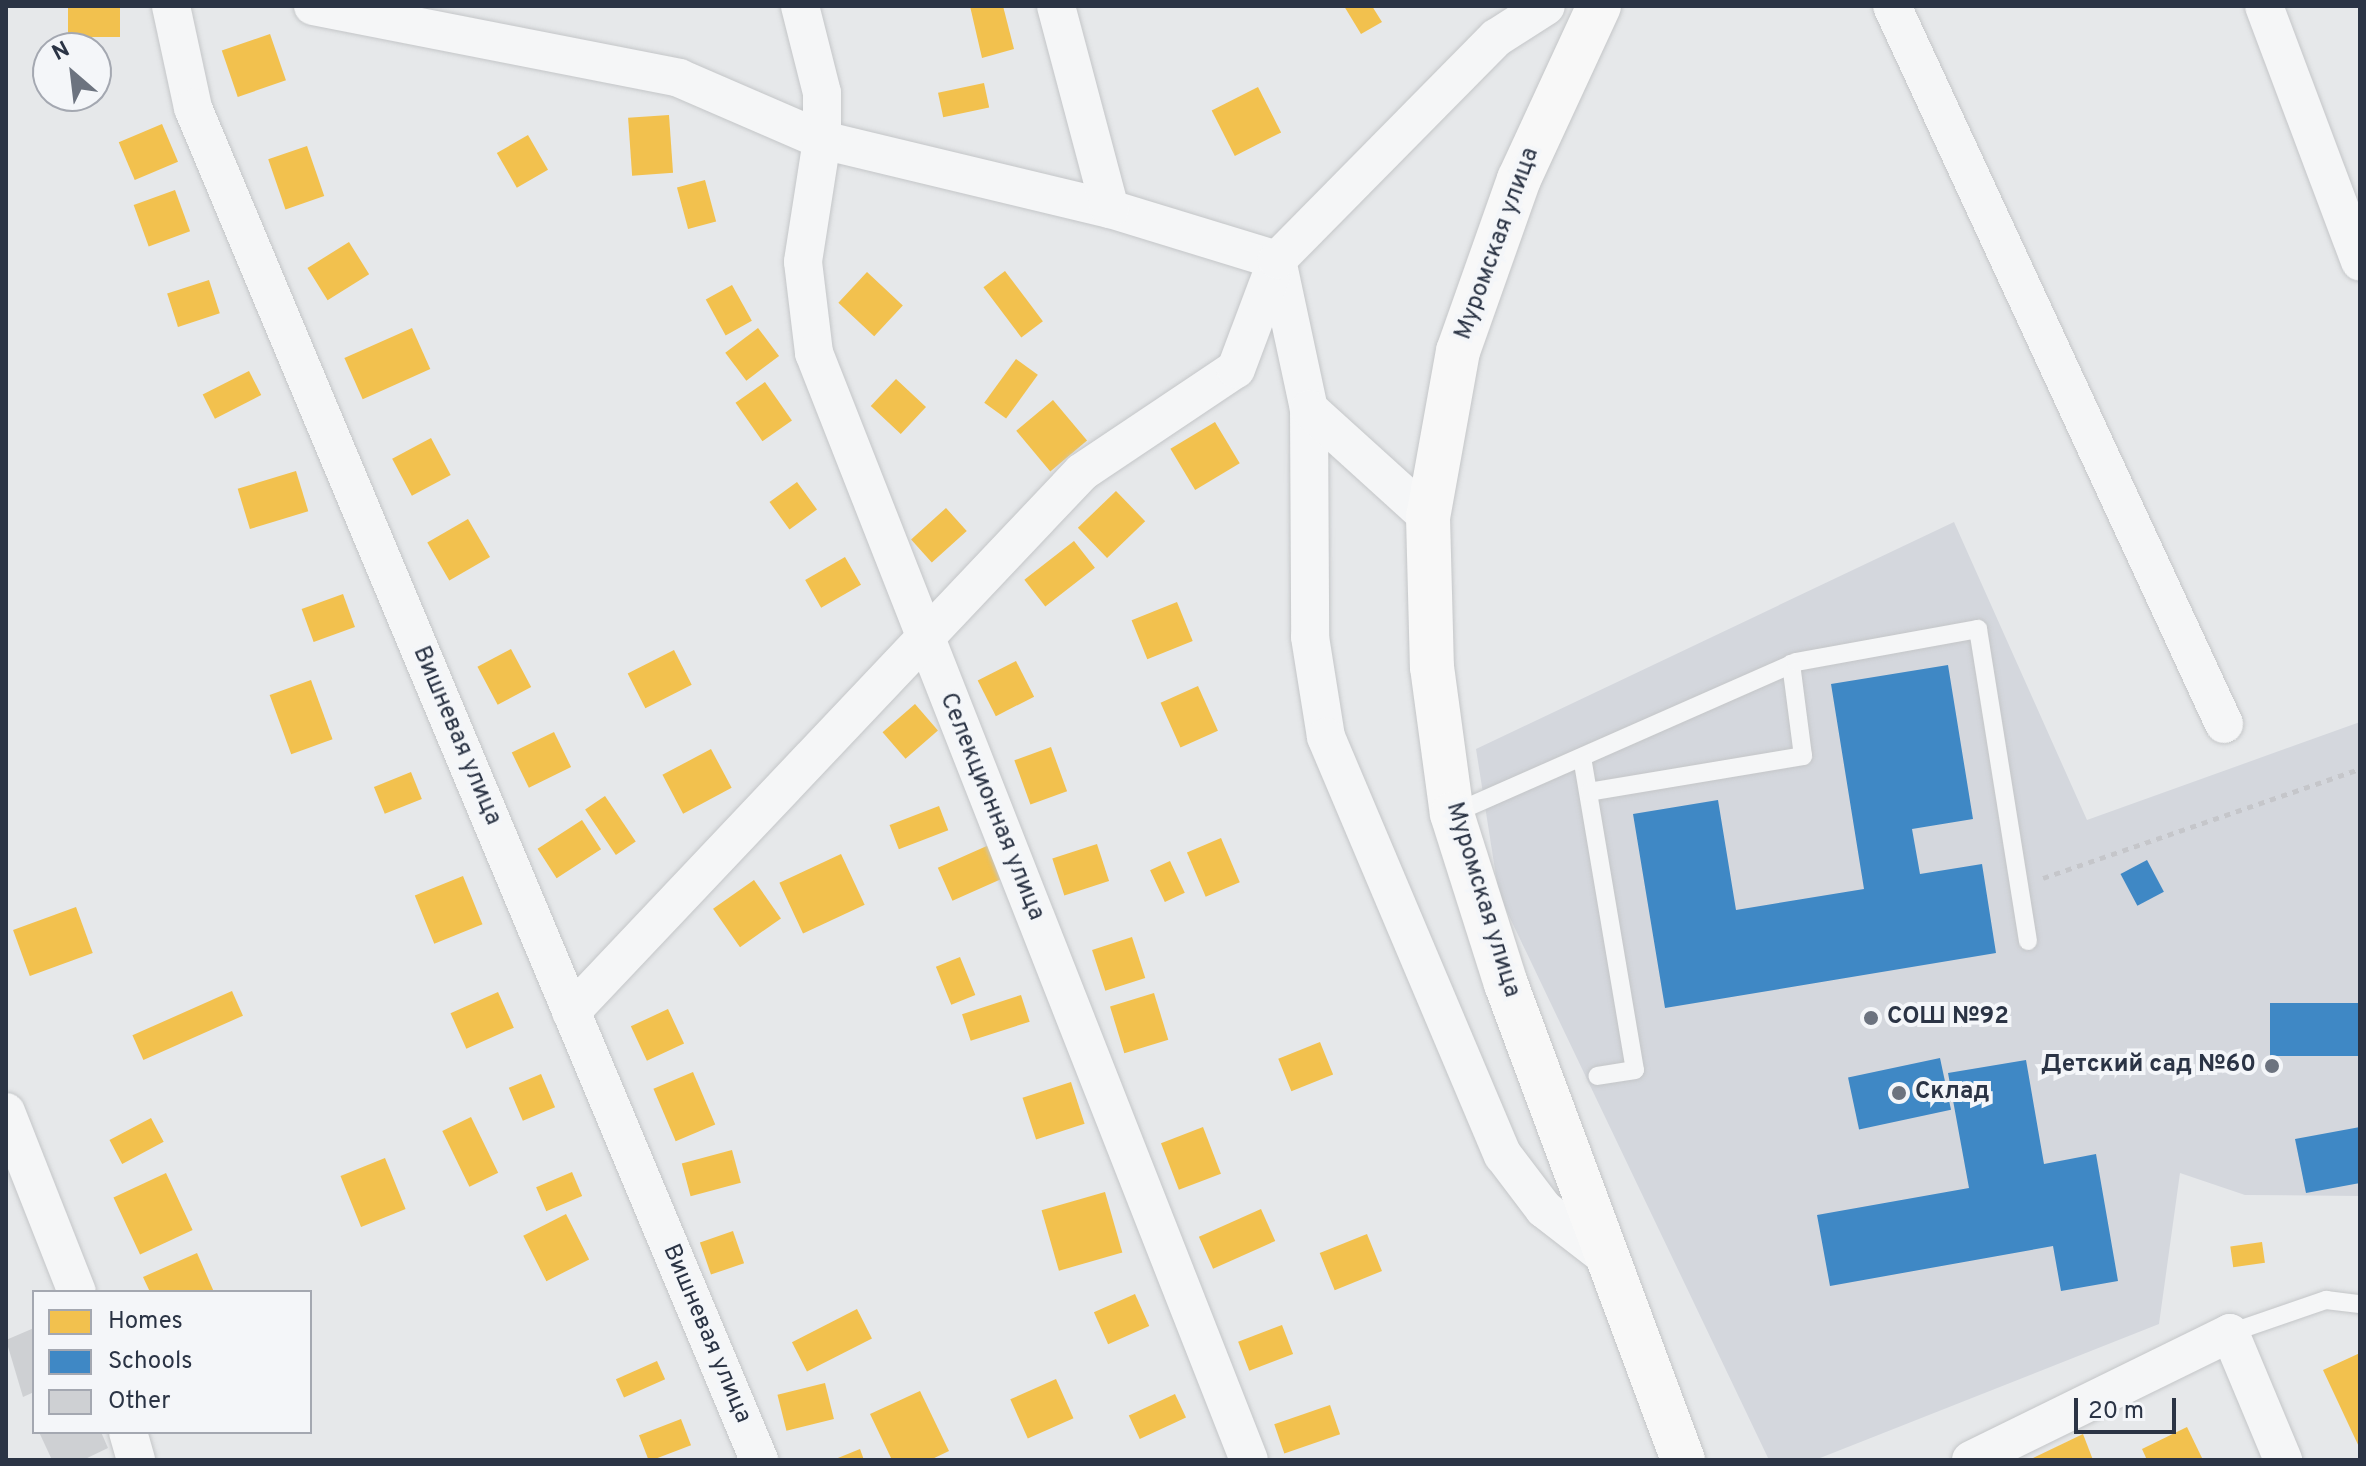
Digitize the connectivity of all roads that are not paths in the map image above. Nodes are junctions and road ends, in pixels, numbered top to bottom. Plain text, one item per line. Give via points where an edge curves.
1 (171, 6) edge
2 (313, 6) edge
3 (800, 6) edge
4 (1056, 6) edge
5 (1546, 6) edge
6 (1892, 6) edge
7 (2264, 6) edge
8 (1585, 10) edge
9 (421, 17) edge
10 (822, 140) junction
11 (1110, 209) junction
12 (1277, 260) junction
13 (2360, 262) edge
14 (1309, 409) junction
15 (1428, 517) junction
16 (923, 634) junction
17 (1791, 664) junction
18 (2224, 724) dead end
19 (1582, 757) junction
20 (1589, 792) junction
21 (1452, 814) junction
22 (2028, 941) dead end
23 (571, 1012) junction
24 (1597, 1076) dead end
25 (6, 1112) edge
26 (1606, 1257) junction
27 (76, 1290) edge
28 (2360, 1304) edge
29 (2230, 1333) junction
30 (129, 1434) edge
31 (136, 1460) edge
32 (759, 1460) edge
33 (1249, 1460) edge
34 (1683, 1460) edge
35 (1971, 1460) edge
36 (2283, 1460) edge

1 - 23 street, Вишневая улица via 193,108
2 - 9 street
3 - 10 street, Селекционная улица via 822,93
4 - 11 street
5 - 12 street via 1496,38
6 - 18 street
7 - 13 street
8 - 15 street, Муромская улица via 1458,351
9 - 10 street via 679,78
10 - 11 street
10 - 16 street, Селекционная улица via 803,262 814,353
11 - 12 street
12 - 14 street
12 - 16 street via 1236,369 1082,472
14 - 15 street
14 - 26 street via 1310,637 1326,737 1503,1155 1544,1209
15 - 21 street, Муромская улица via 1432,667
16 - 23 street
16 - 33 street, Селекционная улица
17 - 19 lane
17 - 20 lane via 1803,756
17 - 22 lane via 1978,629
19 - 20 lane
19 - 21 lane
20 - 24 lane via 1635,1070
21 - 26 street, Муромская улица
23 - 32 street, Вишневая улица
25 - 27 street
26 - 34 street, Муромская улица
28 - 29 lane via 2326,1300
29 - 35 street
29 - 36 street
30 - 31 street

